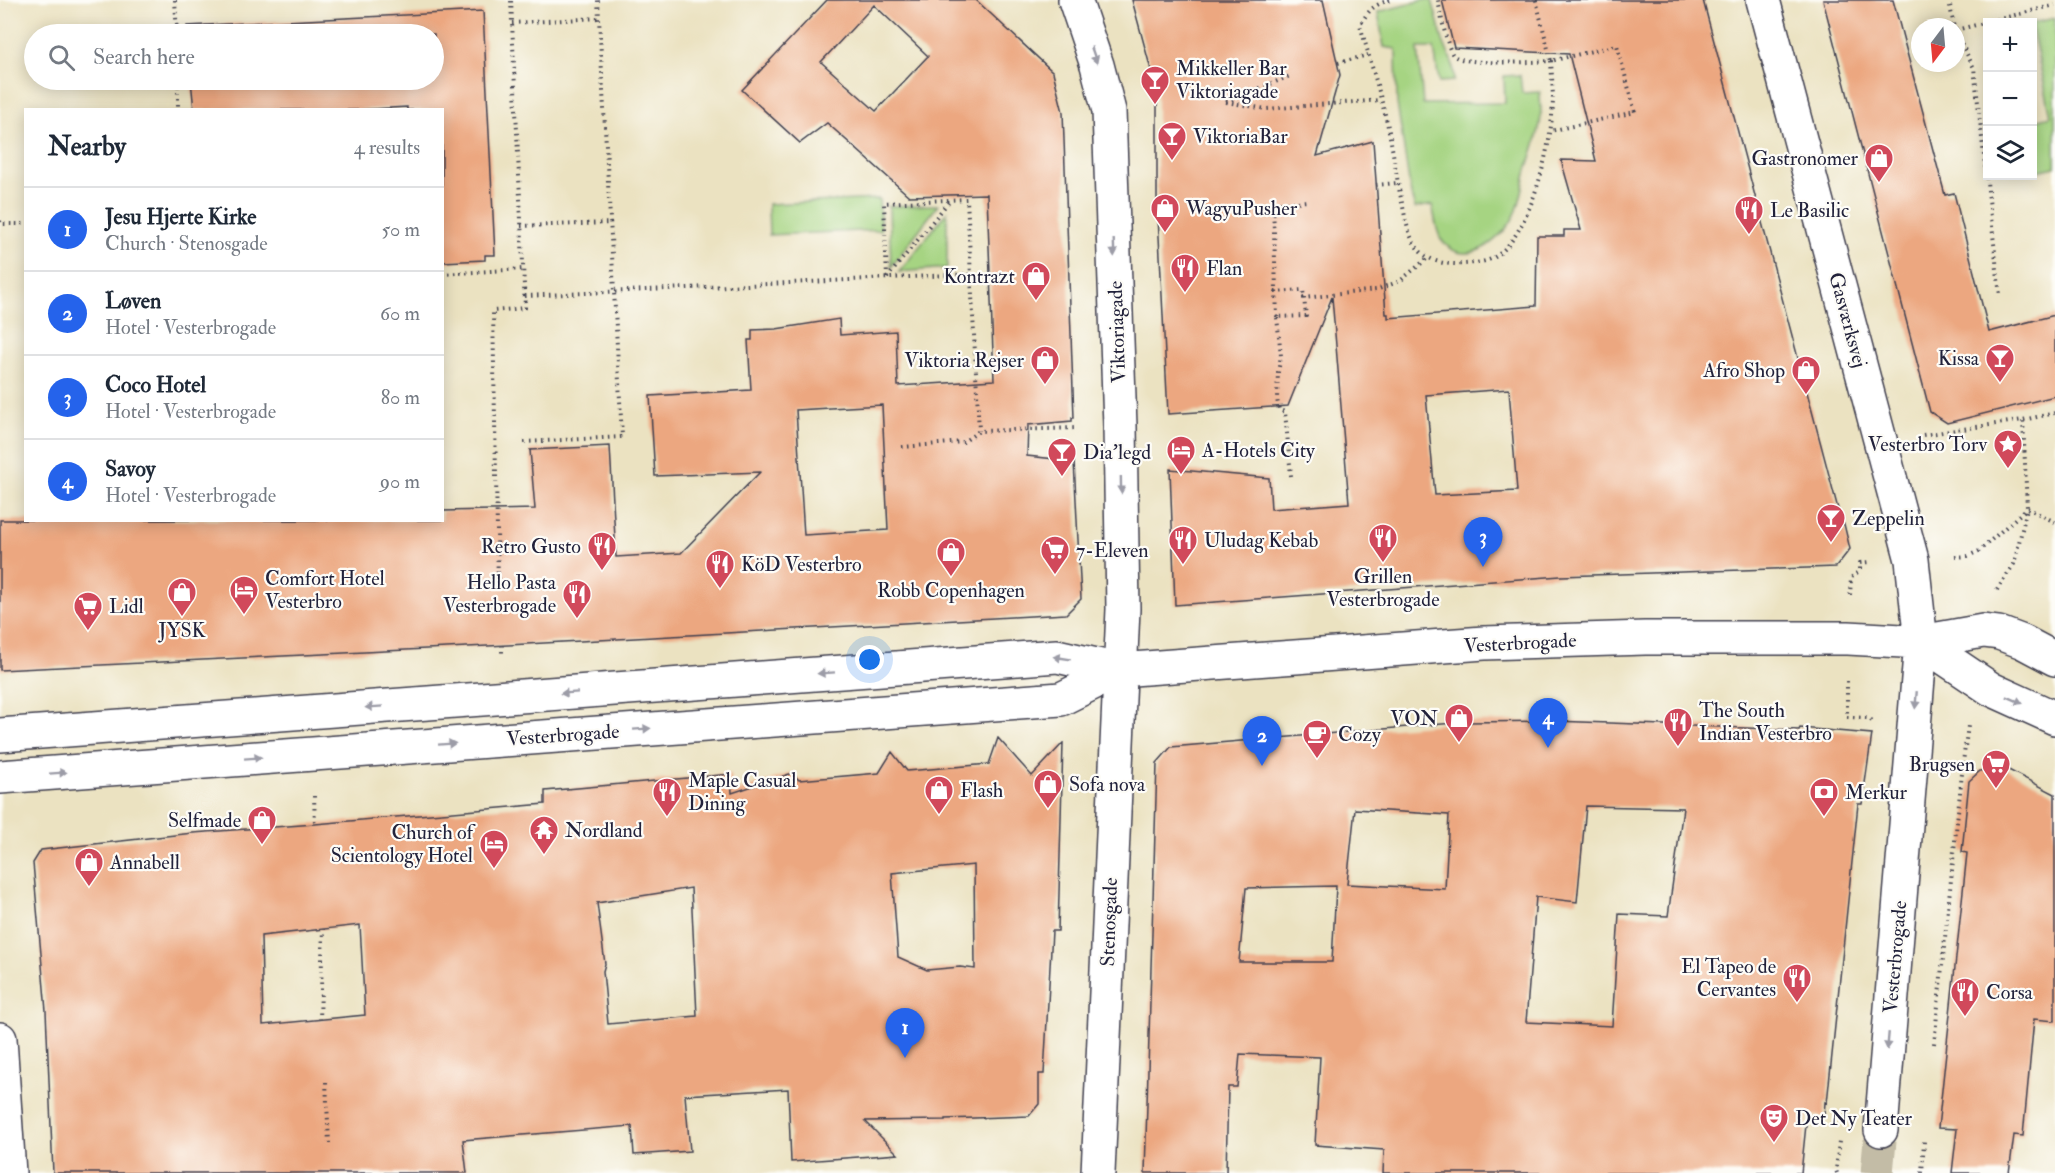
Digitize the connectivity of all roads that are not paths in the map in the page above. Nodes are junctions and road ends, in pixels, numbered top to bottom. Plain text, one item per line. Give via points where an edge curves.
1 (1075, 0) edge
2 (1763, 0) edge
3 (1921, 642) junction
4 (2055, 659) edge
5 (1119, 670) junction
6 (2055, 718) edge
7 (0, 735) edge
8 (0, 777) edge
9 (0, 1039) edge
10 (1881, 1130) tunnel mouth
11 (9, 1173) edge
12 (1098, 1173) edge

1 -> 5 street, Viktoriagade via 1109,111 1120,426 1123,609
2 - 3 street, Gasværksvej via 1912,560
3 - 4 street, Vesterbrogade via 1983,631 1999,633
3 - 5 street, Vesterbrogade via 1838,638 1484,643
3 -> 6 street via 1976,680
3 -> 10 street, Vesterbrogade
5 -> 7 street, Vesterbrogade via 1057,656
8 -> 5 street, Vesterbrogade via 1061,699
5 - 12 street, Stenosgade
9 - 11 street

